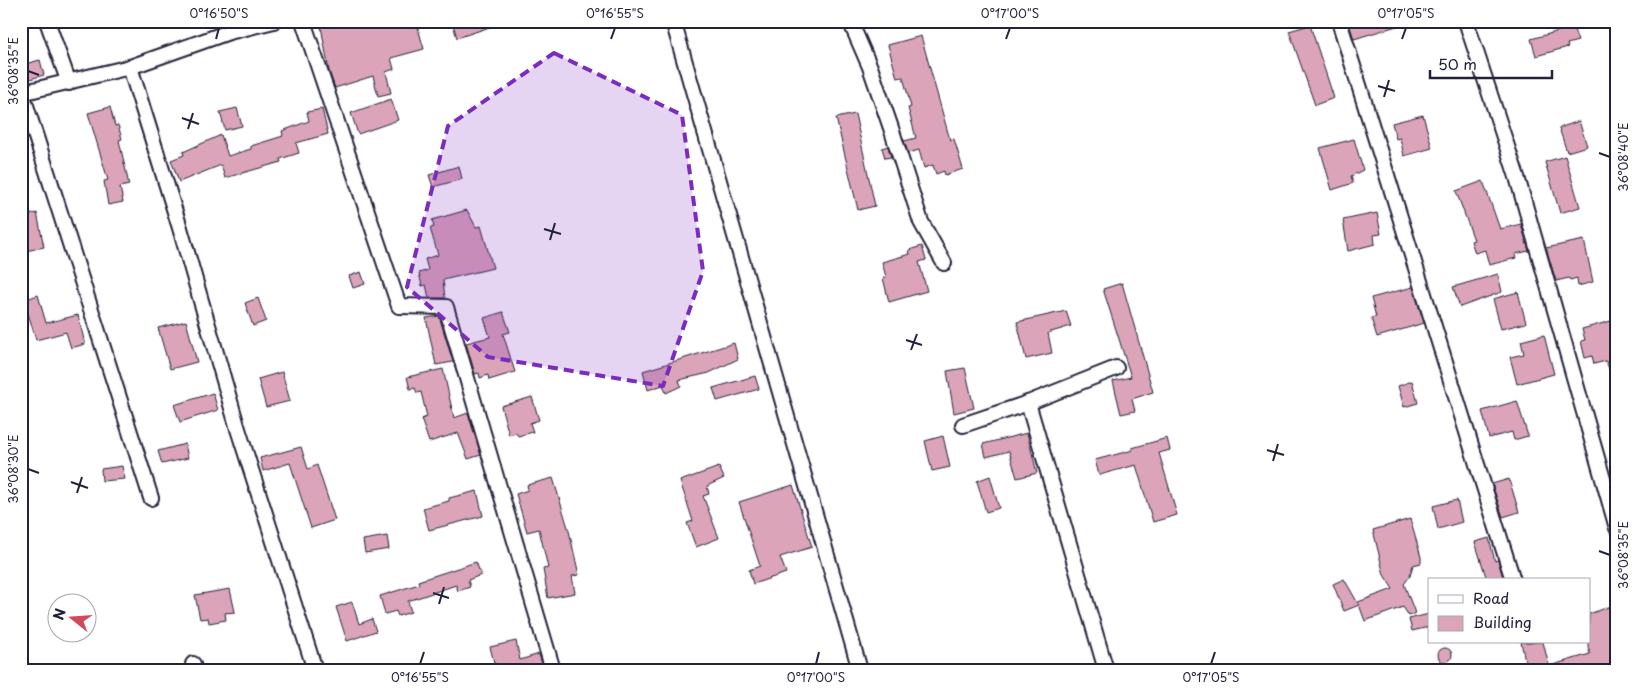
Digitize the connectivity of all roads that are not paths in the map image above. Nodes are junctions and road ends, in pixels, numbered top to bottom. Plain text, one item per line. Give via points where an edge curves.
1 (47, 21) edge
2 (274, 21) edge
3 (304, 21) edge
4 (673, 21) edge
5 (850, 21) edge
6 (1339, 21) edge
7 (1466, 21) edge
8 (228, 27) edge
9 (130, 67) junction
10 (69, 83) junction
11 (22, 93) edge
12 (944, 263) dead end
13 (1116, 368) dead end
14 (1028, 403) junction
15 (963, 425) dead end
16 (151, 498) dead end
17 (1617, 528) edge
18 (1512, 578) edge
19 (315, 670) edge
20 (553, 670) edge
21 (860, 670) edge
22 (1106, 670) edge

1 - 10 street
2 - 8 street
3 - 20 street via 399,306 446,307
4 - 21 street
5 - 12 street via 885,110 921,222
6 - 18 street
7 - 17 street via 1517,177
8 - 9 street
9 - 10 street
9 - 19 street via 238,429
10 - 11 street
11 - 16 street
13 - 14 street
14 - 15 street
14 - 22 street

